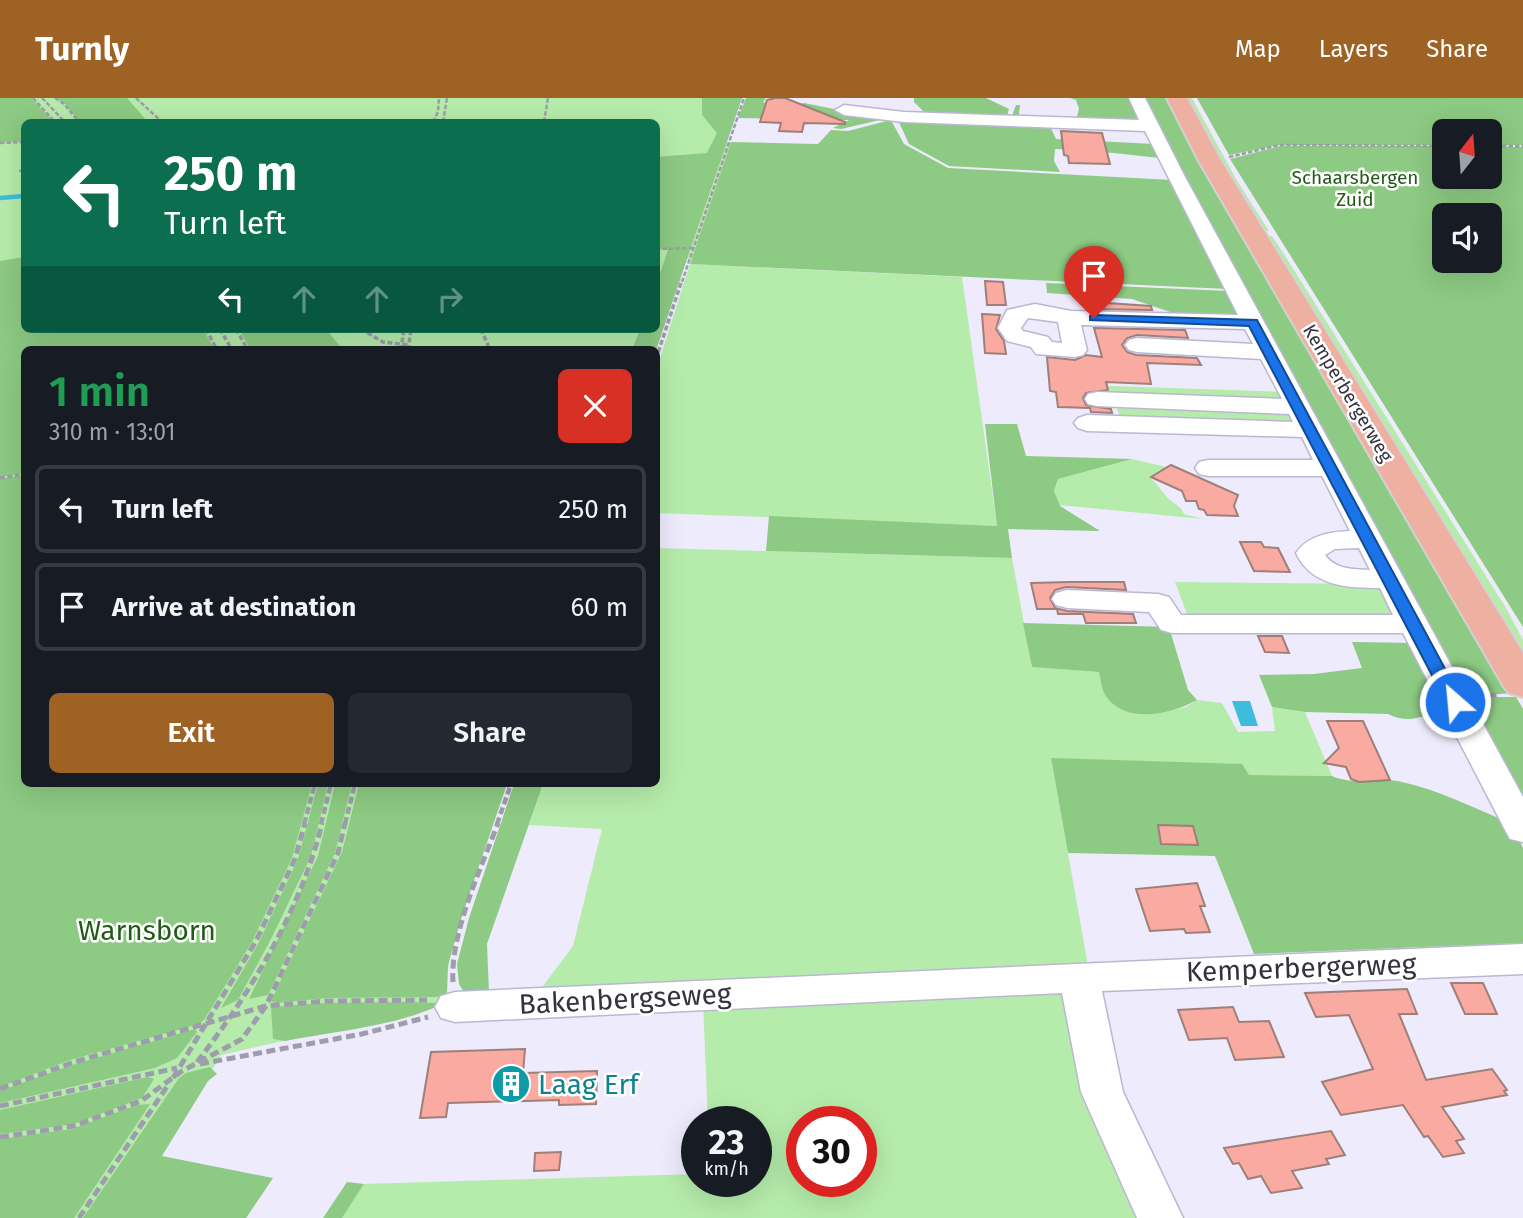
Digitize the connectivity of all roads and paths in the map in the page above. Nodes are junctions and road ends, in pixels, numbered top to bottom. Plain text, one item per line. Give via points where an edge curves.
1 (33, 98) edge
2 (42, 98) edge
3 (55, 98) edge
4 (136, 98) edge
5 (439, 98) edge
6 (447, 98) edge
7 (548, 98) edge
8 (744, 98) edge
9 (1137, 98) edge
10 (1177, 98) edge
11 (845, 110) dead end
12 (52, 119) edge
13 (62, 119) edge
14 (76, 119) edge
15 (159, 119) edge
16 (434, 119) edge
17 (444, 119) edge
18 (544, 119) edge
19 (1149, 126) junction
20 (21, 142) edge
21 (0, 143) edge
22 (1432, 146) edge
23 (1502, 146) edge
24 (1523, 146) edge
25 (1226, 157) dead end
26 (693, 248) junction
27 (660, 249) edge
28 (1068, 317) dead end
29 (1253, 322) junction
30 (368, 333) edge
31 (403, 333) edge
32 (401, 344) junction
33 (1137, 345) dead end
34 (404, 346) edge
35 (660, 347) edge
36 (1269, 352) junction
37 (1097, 391) dead end
38 (1294, 399) junction
39 (1087, 423) dead end
40 (1310, 430) junction
41 (1208, 468) dead end
42 (1330, 468) junction
43 (21, 474) edge
44 (0, 478) edge
45 (1369, 540) junction
46 (1391, 579) junction
47 (1067, 599) dead end
48 (1418, 632) junction
49 (1309, 637) dead end
50 (1513, 690) edge
51 (1455, 702) junction
52 (314, 787) edge
53 (330, 787) edge
54 (354, 787) edge
55 (509, 787) edge
56 (1523, 830) edge
57 (1523, 959) edge
58 (1079, 977) junction
59 (266, 1006) junction
60 (455, 1007) junction
61 (236, 1013) junction
62 (207, 1024) junction
63 (194, 1065) junction
64 (178, 1068) junction
65 (169, 1083) junction
66 (0, 1089) edge
67 (0, 1106) edge
68 (0, 1137) edge
69 (79, 1218) edge
70 (1160, 1218) edge

1 - 12 path
2 - 13 path
3 - 14 path
4 - 15 path
5 - 16 path
6 - 17 path
7 - 18 path
8 - 26 path
9 - 19 street
10 - 50 main road, Kemperbergerweg
11 - 19 street via 900,117
19 - 29 street
20 - 21 path
22 - 25 path via 1280,145
23 - 24 path
26 - 27 path
26 - 35 path
28 - 29 street
29 - 36 street
30 - 32 path via 383,342
31 - 32 path
32 - 34 path
33 - 36 street
36 - 38 street
37 - 38 street
38 - 40 street
39 - 40 street
40 - 42 street
41 - 42 street
42 - 45 street
43 - 44 path
45 - 46 street
45 - 46 street via 1330,541 1310,553 1330,572
46 - 48 street
47 - 48 street via 1158,603 1172,624
48 - 49 street
48 - 51 street
50 - 51 path
51 - 56 street
52 - 62 path via 295,859 256,941
53 - 61 path via 314,856
54 - 59 path via 338,853
55 - 60 path via 452,964
57 - 58 street, Kemperbergerweg
58 - 60 street, Bakenbergseweg
58 - 70 street via 1102,1091
59 - 60 path via 414,1000
59 - 61 path
59 - 63 path via 242,1039
60 - 63 path via 362,1034
61 - 62 path
61 - 63 path
62 - 64 path
62 - 66 path via 71,1063
63 - 64 path
63 - 65 path
64 - 65 path
64 - 67 path
65 - 68 path via 141,1101 74,1126
65 - 69 path

